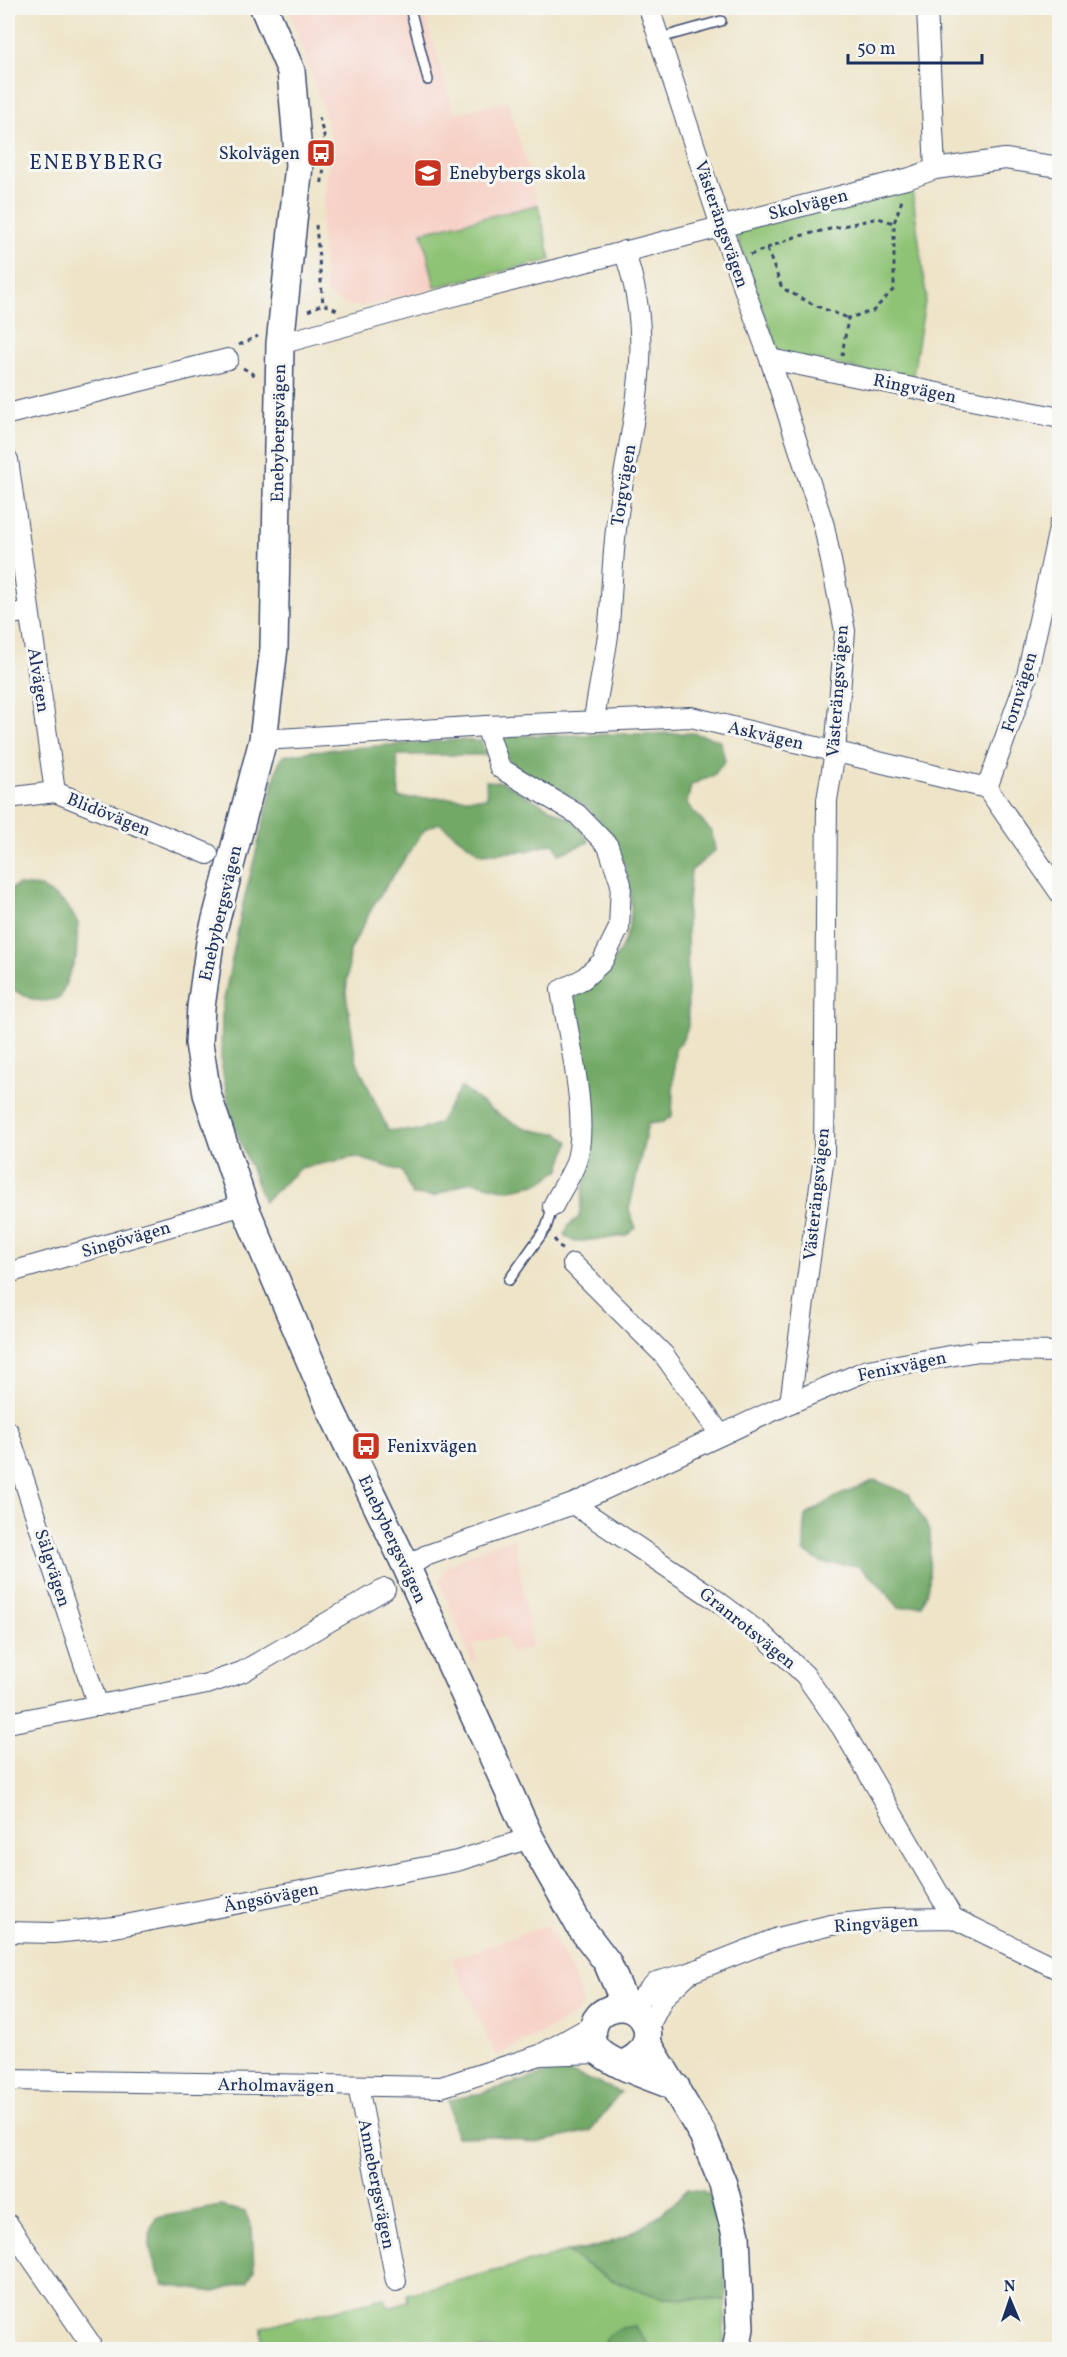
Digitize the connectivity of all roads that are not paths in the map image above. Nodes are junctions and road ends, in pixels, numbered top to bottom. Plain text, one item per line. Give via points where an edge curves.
1 (264, 8) edge
2 (410, 8) edge
3 (649, 8) edge
4 (927, 8) edge
5 (722, 21) dead end
6 (660, 38) junction
7 (428, 80) dead end
8 (1059, 167) edge
9 (935, 169) junction
10 (721, 226) junction
11 (624, 251) junction
12 (272, 338) junction
13 (228, 359) road end
14 (770, 359) junction
15 (8, 414) edge
16 (1059, 418) edge
17 (8, 460) edge
18 (1059, 525) edge
19 (28, 611) junction
20 (8, 615) edge
21 (594, 720) junction
22 (486, 726) junction
23 (263, 740) junction
24 (835, 752) junction
25 (987, 788) junction
26 (56, 792) junction
27 (8, 798) edge
28 (208, 854) dead end
29 (1059, 893) edge
30 (244, 1205) junction
31 (553, 1206) joint
32 (573, 1264) road end
33 (8, 1273) edge
34 (509, 1281) dead end
35 (1059, 1352) edge
36 (790, 1403) junction
37 (8, 1431) edge
38 (720, 1434) junction
39 (573, 1504) junction
40 (407, 1568) junction
41 (385, 1589) dead end
42 (98, 1706) junction
43 (8, 1723) edge
44 (530, 1838) junction
45 (954, 1918) junction
46 (581, 1928) junction
47 (8, 1932) edge
48 (1059, 1970) edge
49 (689, 1973) junction
50 (628, 2007) junction
51 (596, 2020) junction
52 (647, 2036) junction
53 (540, 2055) junction
54 (611, 2059) junction
55 (8, 2080) edge
56 (358, 2086) junction
57 (676, 2087) junction
58 (8, 2224) edge
59 (396, 2281) dead end
60 (90, 2343) dead end
61 (736, 2349) edge

1 - 12 main road, Enebybergsvägen via 291,71 299,165
2 - 7 lane
3 - 6 street, Västerängsvägen
4 - 9 street
5 - 6 lane
6 - 10 street, Västerängsvägen
8 - 9 street, Skolvägen via 1005,159
9 - 10 street, Skolvägen
10 - 11 street, Skolvägen
10 - 14 street, Västerängsvägen
11 - 12 street, Skolvägen
11 - 21 street, Torgvägen via 634,278 642,334 640,382 617,521 608,634
12 - 23 main road, Enebybergsvägen via 274,648
13 - 15 street
14 - 16 street, Ringvägen
14 - 24 street, Västerängsvägen via 824,526 845,631
17 - 19 street, Alvägen
18 - 25 street, Fornvägen via 1026,680
19 - 20 street
19 - 26 street, Alvägen
21 - 22 street, Askvägen
21 - 24 street, Askvägen via 691,717
22 - 23 street, Askvägen
22 - 31 street via 500,768 577,814 608,846 621,884 619,928 602,962 583,979 561,990 581,1132 575,1164
23 - 30 main road, Enebybergsvägen via 210,942 199,1043 207,1094
24 - 25 street, Askvägen
24 - 36 street, Västerängsvägen via 827,800 824,1157
25 - 29 street
26 - 27 street, Blidövägen
26 - 28 street, Blidövägen
30 - 33 street, Singövägen
30 - 40 main road, Enebybergsvägen via 332,1410
31 - 34 lane via 546,1228
32 - 38 street via 664,1355
35 - 36 street, Fenixvägen via 980,1351 868,1370
36 - 38 street, Fenixvägen
37 - 42 street, Sälgvägen
38 - 39 street, Fenixvägen
39 - 40 street, Fenixvägen via 424,1556
39 - 45 street, Granrotsvägen via 712,1597 763,1635 805,1675 842,1728
40 - 44 main road, Enebybergsvägen
41 - 42 street via 242,1672 207,1684
42 - 43 street
44 - 46 main road, Enebybergsvägen
44 - 47 street, Ängsövägen via 457,1861 115,1927 53,1933
45 - 48 street, Ringvägen
45 - 49 street, Ringvägen via 831,1925 778,1938
46 - 50 main road, Enebybergsvägen via 607,1962
46 - 51 main road, Enebybergsvägen via 595,1971
49 - 50 street, Ringvägen via 656,1982
49 - 52 street, Ringvägen via 664,1997
50 - 51 main road via 611,2008
50 - 52 main road via 643,2019
51 - 53 street, Arholmavägen
51 - 54 main road via 592,2040
52 - 54 main road via 635,2060
52 - 57 main road
53 - 54 street, Arholmavägen
53 - 56 street, Arholmavägen via 441,2086
54 - 57 main road
55 - 56 street, Arholmavägen
56 - 59 street, Annebergsvägen
57 - 61 main road via 703,2135 723,2184 736,2235 740,2328
58 - 60 street

